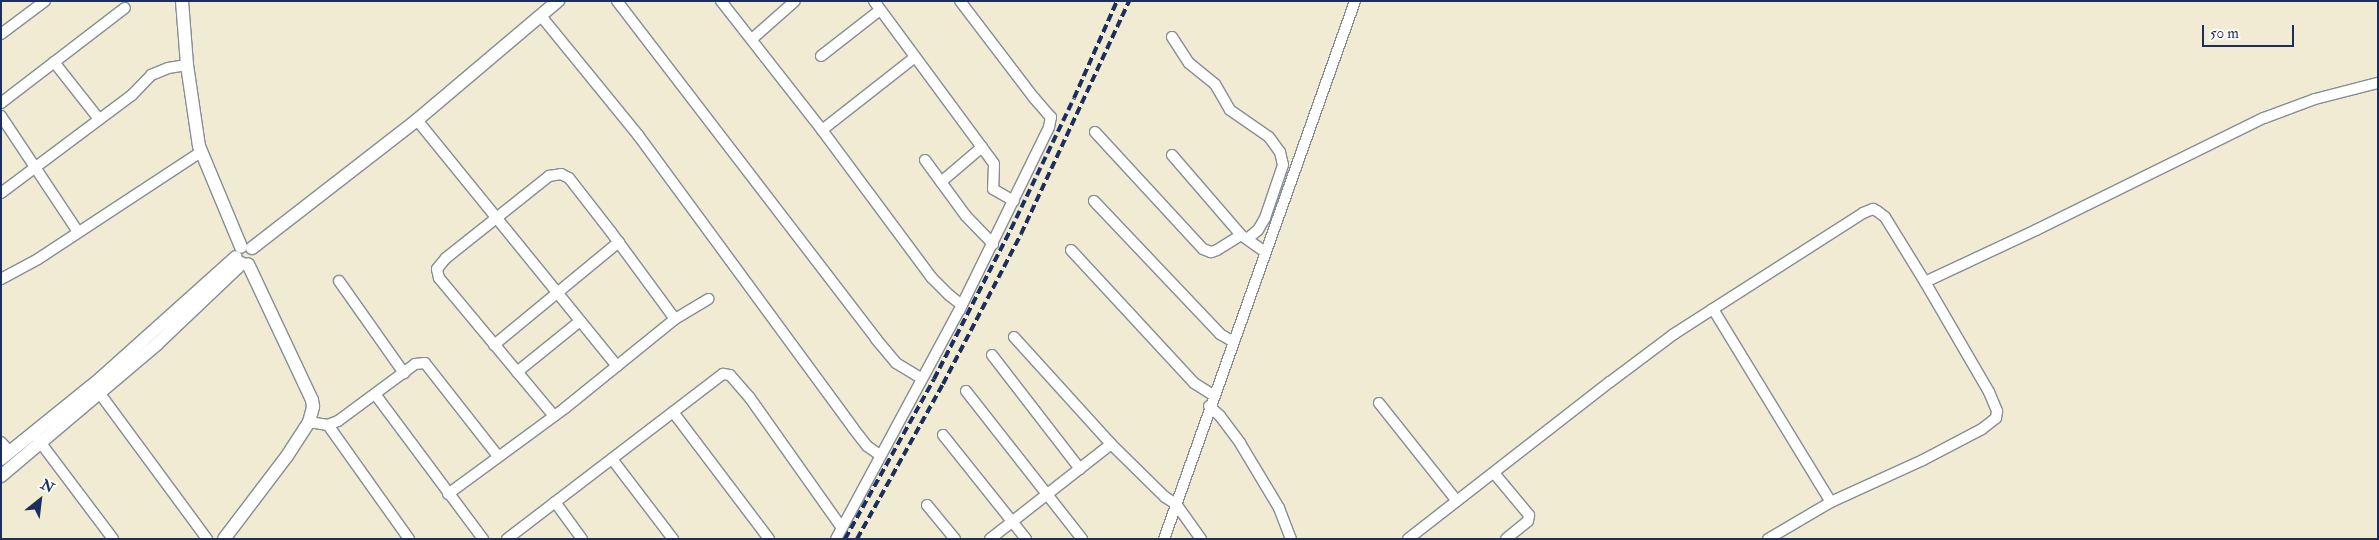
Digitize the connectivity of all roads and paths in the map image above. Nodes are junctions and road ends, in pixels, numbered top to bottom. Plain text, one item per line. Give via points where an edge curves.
1 (45, 1) edge
2 (182, 1) edge
3 (558, 1) edge
4 (617, 1) edge
5 (721, 1) edge
6 (795, 1) edge
7 (960, 1) edge
8 (1355, 1) edge
9 (877, 6) edge
10 (125, 8) dead end
11 (541, 16) junction
12 (1, 34) edge
13 (1172, 37) dead end
14 (752, 39) junction
15 (821, 56) dead end
16 (915, 57) junction
17 (54, 62) junction
18 (187, 65) junction
19 (2378, 83) edge
20 (1, 103) edge
21 (1, 116) edge
22 (99, 119) junction
23 (417, 120) junction
24 (822, 130) junction
25 (1095, 132) dead end
26 (982, 147) junction
27 (201, 152) junction
28 (1172, 154) dead end
29 (925, 160) dead end
30 (36, 166) junction
31 (941, 182) junction
32 (1, 193) edge
33 (1014, 201) junction
34 (1094, 201) dead end
35 (496, 218) junction
36 (78, 232) junction
37 (619, 242) junction
38 (993, 244) junction
39 (1253, 244) junction
40 (1071, 250) dead end
41 (244, 256) junction
42 (1, 279) edge
43 (339, 280) dead end
44 (1925, 282) junction
45 (558, 293) junction
46 (708, 299) dead end
47 (962, 305) junction
48 (1713, 309) junction
49 (675, 319) junction
50 (580, 321) junction
51 (1014, 337) dead end
52 (1231, 340) junction
53 (494, 344) junction
54 (992, 354) dead end
55 (617, 366) junction
56 (404, 372) junction
57 (517, 372) junction
58 (921, 378) junction
59 (96, 388) junction
60 (966, 392) dead end
61 (1208, 393) junction
62 (375, 394) junction
63 (1380, 403) dead end
64 (1209, 406) junction
65 (673, 412) junction
66 (554, 416) junction
67 (309, 422) junction
68 (328, 425) junction
69 (943, 435) dead end
70 (37, 438) junction
71 (1, 442) edge
72 (1111, 444) junction
73 (880, 455) junction
74 (6, 456) edge
75 (498, 456) junction
76 (612, 459) junction
77 (1080, 469) junction
78 (1494, 473) junction
79 (1, 476) edge
80 (448, 494) junction
81 (1048, 494) junction
82 (1170, 501) junction
83 (1457, 501) junction
84 (555, 502) junction
85 (1831, 502) junction
86 (927, 505) dead end
87 (1013, 522) junction
88 (842, 528) junction
89 (113, 539) edge
90 (207, 539) edge
91 (224, 539) edge
92 (409, 539) edge
93 (483, 539) edge
94 (507, 539) edge
95 (582, 539) edge
96 (673, 539) edge
97 (769, 539) edge
98 (836, 539) edge
99 (955, 539) edge
100 (990, 539) edge
101 (1026, 539) edge
102 (1082, 539) edge
103 (1164, 539) edge
104 (1201, 539) edge
105 (1291, 539) edge
106 (1408, 539) edge
107 (1506, 539) edge
108 (1768, 539) edge

1 - 12 street
2 - 18 street
3 - 11 street
4 - 58 street via 881,345 896,363
5 - 14 street
6 - 14 street
7 - 33 street via 1050,118 1049,127
8 - 39 street
9 - 15 street
9 - 16 street
10 - 17 street
11 - 23 street
11 - 73 street via 638,135 852,428 867,446
13 - 39 street via 1192,66 1215,84 1230,110 1269,137 1280,152 1282,165
14 - 24 street
16 - 24 street
16 - 26 street
17 - 20 street
17 - 22 street
18 - 22 street via 154,73 132,95
18 - 27 street
19 - 44 street via 2315,99 2264,118
21 - 30 street
22 - 30 street
23 - 35 street
23 - 41 street
24 - 47 street via 932,278
25 - 39 street via 1203,249 1211,252
26 - 31 street
26 - 33 street via 996,168 993,189
27 - 36 street
27 - 41 street
28 - 39 street
29 - 31 street
30 - 32 street
30 - 36 street
31 - 38 street via 966,216
33 - 38 street
34 - 52 street via 1220,334
35 - 37 street via 550,176 561,174 569,178
35 - 45 street
35 - 53 street via 440,264 436,273
36 - 42 street
37 - 45 street
37 - 49 street
38 - 47 street
39 - 52 street
40 - 61 street
41 - 59 street via 157,344
41 - 67 street via 312,400
43 - 56 street
44 - 48 street via 1885,217 1873,210 1843,225
44 - 85 street via 1989,392 1997,411 1996,418 1982,429 1923,460
45 - 50 street
45 - 53 street
46 - 49 street
47 - 58 street
48 - 78 street via 1674,334
48 - 85 street
49 - 55 street
50 - 55 street
50 - 57 street
51 - 72 street
52 - 61 street
53 - 57 street
54 - 77 street
55 - 66 street
56 - 62 street
56 - 75 street via 415,364 427,365
57 - 66 street
58 - 73 street
59 - 70 street
59 - 90 street
60 - 81 street
61 - 64 street
62 - 68 street
62 - 80 street
63 - 83 street
64 - 82 street
64 - 105 street via 1240,442 1279,508
65 - 76 street
65 - 88 street via 723,374 730,375 750,398
65 - 97 street
66 - 75 street
67 - 68 street
67 - 91 street
68 - 92 street
69 - 87 street
70 - 74 street
70 - 79 street
70 - 89 street
71 - 74 street
72 - 77 street
72 - 82 street
73 - 88 street
75 - 80 street
76 - 84 street
76 - 96 street
77 - 81 street
78 - 83 street
78 - 107 street via 1529,515 1528,521
80 - 93 street
81 - 87 street
81 - 102 street
82 - 103 street
82 - 104 street
83 - 106 street
84 - 94 street
84 - 95 street
85 - 108 street
86 - 99 street
87 - 100 street
87 - 101 street
88 - 98 street

